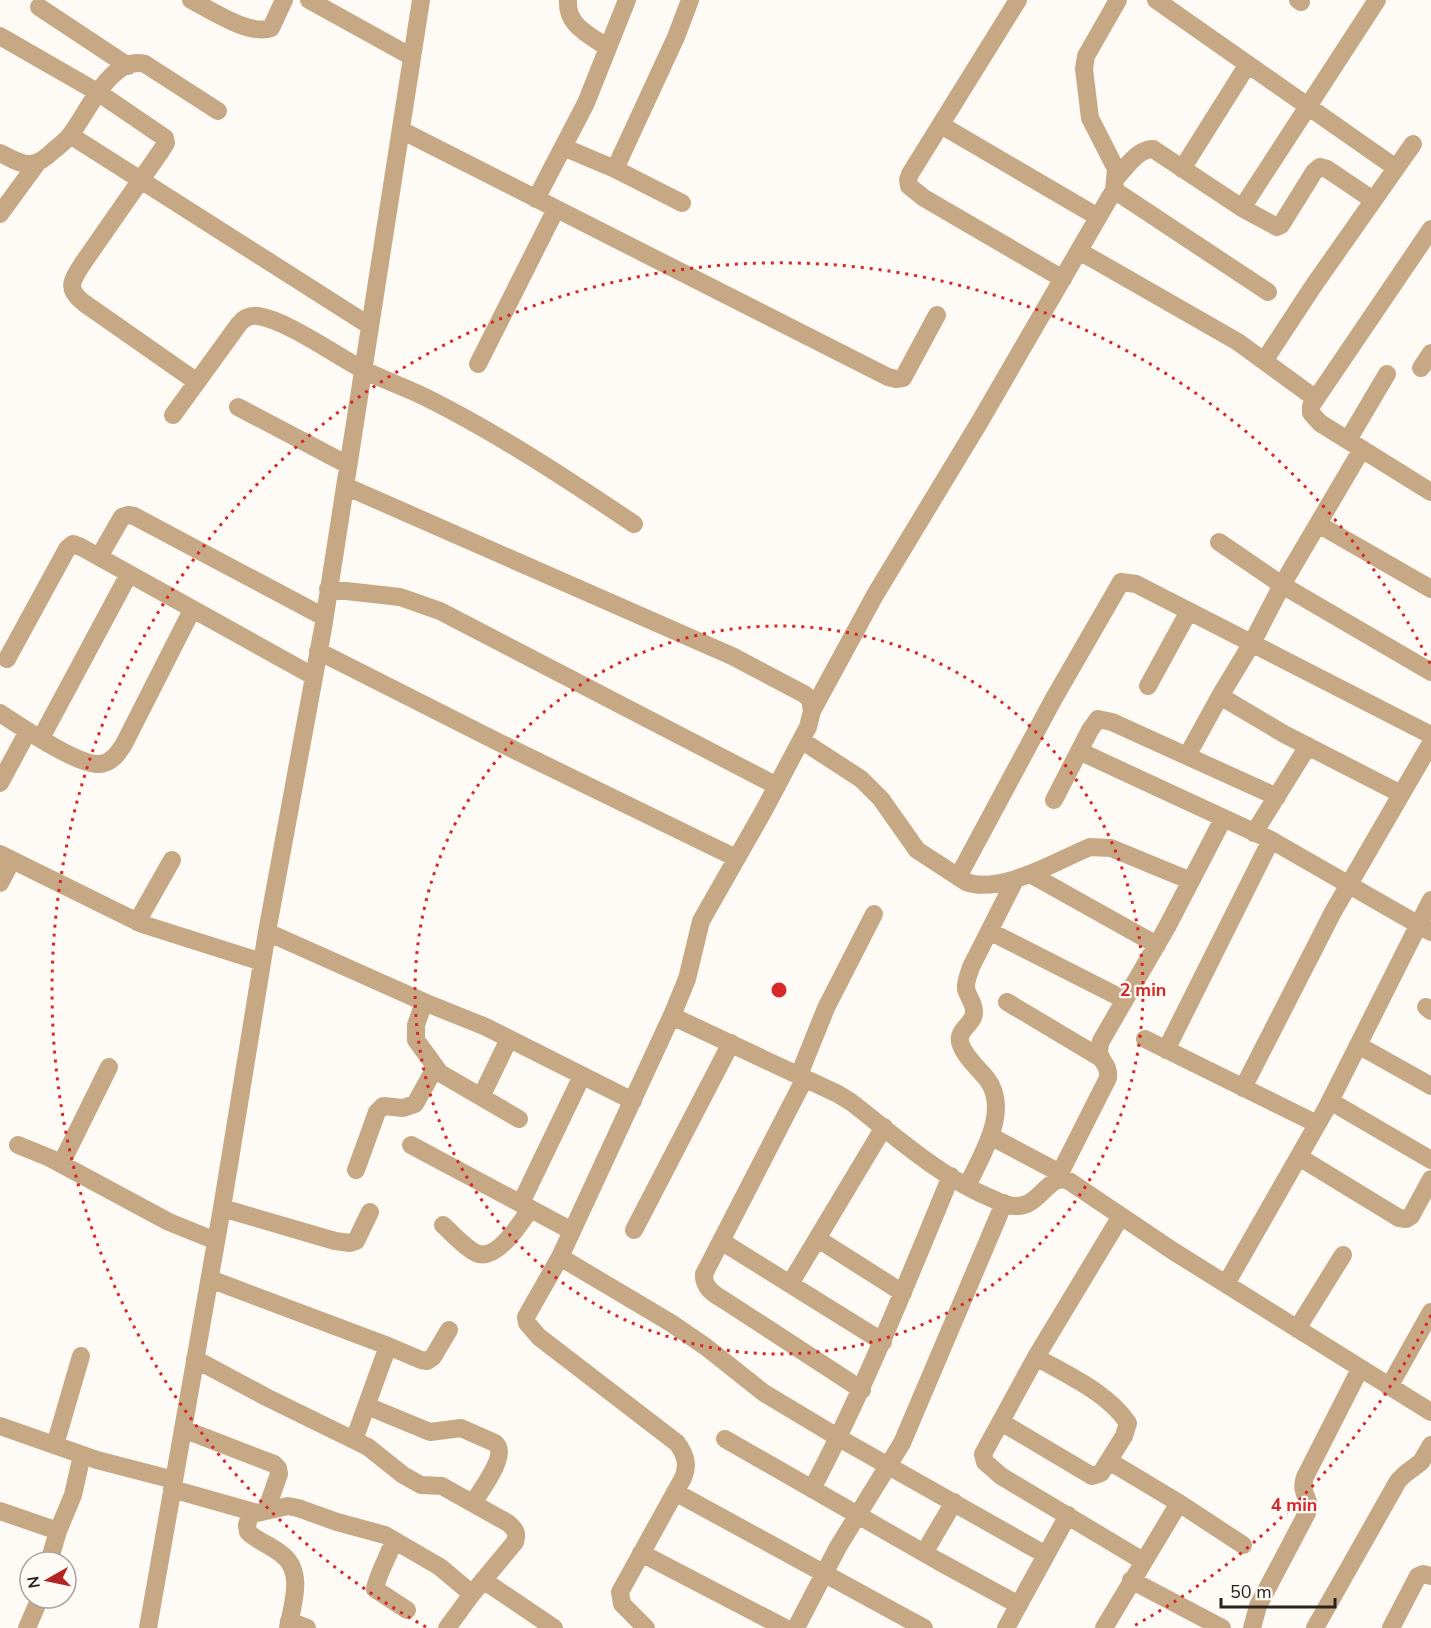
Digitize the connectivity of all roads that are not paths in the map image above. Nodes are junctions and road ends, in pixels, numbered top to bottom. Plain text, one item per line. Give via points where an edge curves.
1 (191, 0) edge
2 (285, 0) edge
3 (309, 0) edge
4 (421, 0) edge
5 (568, 0) edge
6 (627, 0) edge
7 (690, 0) edge
8 (1018, 0) edge
9 (1118, 0) edge
10 (1156, 0) edge
11 (1377, 0) edge
12 (39, 7) dead end
13 (0, 36) edge
14 (608, 48) junction
15 (412, 57) junction
16 (1248, 64) junction
17 (128, 66) junction
18 (99, 93) junction
19 (1308, 106) junction
20 (218, 111) dead end
21 (941, 125) junction
22 (401, 130) junction
23 (70, 135) junction
24 (1413, 144) dead end
25 (563, 147) junction
26 (0, 153) edge
27 (38, 162) junction
28 (1396, 168) junction
29 (615, 169) junction
30 (1182, 170) junction
31 (140, 180) junction
32 (1115, 184) junction
33 (536, 199) junction
34 (1373, 200) junction
35 (682, 203) dead end
36 (1242, 208) junction
37 (556, 209) junction
38 (0, 214) edge
39 (1098, 217) junction
40 (1431, 229) edge
41 (1079, 251) junction
42 (1063, 279) junction
43 (1268, 292) dead end
44 (938, 315) dead end
45 (370, 326) junction
46 (1264, 361) junction
47 (478, 364) dead end
48 (363, 369) junction
49 (1387, 374) dead end
50 (197, 382) junction
51 (1316, 399) junction
52 (238, 407) dead end
53 (173, 415) dead end
54 (1355, 445) junction
55 (348, 465) junction
56 (345, 486) junction
57 (1429, 487) edge
58 (634, 524) dead end
59 (1318, 524) junction
60 (1219, 542) dead end
61 (99, 557) junction
62 (129, 574) junction
63 (1282, 585) junction
64 (328, 589) junction
65 (1431, 589) edge
66 (192, 610) junction
67 (1189, 611) junction
68 (324, 617) junction
69 (1252, 643) junction
70 (318, 651) junction
71 (6, 659) dead end
72 (1431, 672) edge
73 (314, 676) junction
74 (1148, 686) dead end
75 (1220, 696) junction
76 (812, 711) junction
77 (0, 713) edge
78 (34, 734) junction
79 (1431, 735) edge
80 (801, 740) junction
81 (1431, 743) edge
82 (1308, 746) junction
83 (1079, 751) junction
84 (1187, 756) junction
85 (0, 783) edge
86 (777, 786) junction
87 (1401, 794) junction
88 (1277, 796) junction
89 (1054, 800) dead end
90 (1222, 819) junction
91 (1254, 832) junction
92 (1271, 840) junction
93 (6, 857) edge
94 (736, 858) junction
95 (172, 860) dead end
96 (958, 877) junction
97 (1023, 877) junction
98 (1191, 881) junction
99 (0, 883) edge
100 (1348, 886) junction
101 (1431, 900) edge
102 (874, 914) dead end
103 (137, 922) junction
104 (1425, 928) edge
105 (989, 931) junction
106 (267, 932) junction
107 (1157, 945) junction
108 (262, 962) junction
109 (1125, 1000) junction
110 (424, 1002) junction
111 (1007, 1002) dead end
112 (673, 1013) junction
113 (509, 1039) junction
114 (1145, 1040) dead end
115 (731, 1042) junction
116 (1358, 1045) junction
117 (1166, 1050) junction
118 (1100, 1057) junction
119 (109, 1067) dead end
120 (435, 1068) junction
121 (582, 1076) junction
122 (802, 1077) junction
123 (1431, 1086) edge
124 (1243, 1088) junction
125 (481, 1097) junction
126 (633, 1101) junction
127 (1330, 1101) junction
128 (519, 1119) dead end
129 (1317, 1124) junction
130 (884, 1127) junction
131 (990, 1136) junction
132 (18, 1145) dead end
133 (411, 1145) dead end
134 (1299, 1157) junction
135 (1431, 1160) edge
136 (61, 1164) junction
137 (356, 1170) dead end
138 (951, 1176) junction
139 (1059, 1176) junction
140 (1431, 1179) edge
141 (967, 1186) junction
142 (1004, 1203) junction
143 (526, 1206) junction
144 (222, 1208) junction
145 (370, 1212) dead end
146 (1121, 1216) junction
147 (443, 1226) dead end
148 (634, 1230) dead end
149 (572, 1231) junction
150 (818, 1239) junction
151 (216, 1241) junction
152 (721, 1241) junction
153 (1343, 1255) dead end
154 (560, 1257) junction
155 (210, 1279) junction
156 (790, 1284) junction
157 (1226, 1284) junction
158 (903, 1293) junction
159 (1431, 1312) edge
160 (1297, 1329) junction
161 (449, 1330) dead end
162 (883, 1342) junction
163 (388, 1346) junction
164 (81, 1356) dead end
165 (1036, 1357) junction
166 (195, 1359) junction
167 (1360, 1369) junction
168 (1389, 1387) junction
169 (862, 1390) junction
170 (367, 1406) junction
171 (1431, 1412) edge
172 (1001, 1422) junction
173 (0, 1426) edge
174 (183, 1429) junction
175 (839, 1438) junction
176 (725, 1439) dead end
177 (354, 1440) junction
178 (55, 1445) junction
179 (1431, 1445) edge
180 (82, 1455) junction
181 (1109, 1461) junction
182 (889, 1465) junction
183 (173, 1484) junction
184 (812, 1489) junction
185 (675, 1492) junction
186 (954, 1502) junction
187 (473, 1503) junction
188 (1179, 1503) junction
189 (0, 1511) edge
190 (259, 1512) junction
191 (859, 1515) junction
192 (1068, 1515) junction
193 (58, 1531) junction
194 (394, 1540) junction
195 (1243, 1545) dead end
196 (52, 1550) edge
197 (641, 1553) junction
198 (924, 1553) junction
199 (1046, 1555) junction
200 (1143, 1561) junction
201 (823, 1575) junction
202 (1431, 1576) edge
203 (1131, 1580) junction
204 (477, 1587) junction
205 (1019, 1605) junction
206 (35, 1610) edge
207 (407, 1610) dead end
208 (288, 1625) edge
209 (643, 1627) edge
210 (27, 1628) edge
211 (148, 1628) edge
212 (307, 1628) edge
213 (447, 1628) edge
214 (554, 1628) edge
215 (785, 1628) edge
216 (796, 1628) edge
217 (924, 1628) edge
218 (1006, 1628) edge
219 (1104, 1628) edge
220 (1222, 1628) edge
221 (1252, 1628) edge
222 (1315, 1628) edge
223 (1391, 1628) edge

1 - 2 street via 248,28 265,30 271,28
3 - 15 street
4 - 15 street
5 - 14 street via 573,23
6 - 14 street
7 - 29 street
8 - 21 street
9 - 32 street via 1086,56 1084,69 1090,118 1113,161
10 - 16 street
11 - 19 street
12 - 17 street
13 - 18 street
14 - 25 street
15 - 22 street
16 - 19 street
16 - 30 street
17 - 18 street via 114,73
17 - 20 street via 145,64
18 - 23 street
18 - 31 street via 165,138 166,143
19 - 28 street
19 - 36 street
21 - 39 street
21 - 42 street via 910,174 909,186
22 - 33 street
22 - 45 street
23 - 27 street
23 - 31 street
24 - 28 street
25 - 29 street
25 - 33 street
26 - 27 street via 25,164
27 - 38 street
28 - 34 street
29 - 35 street
30 - 32 street via 1153,149 1146,149
30 - 36 street
31 - 45 street
31 - 50 street via 83,263 73,280 72,291
32 - 39 street
32 - 43 street
33 - 37 street
34 - 36 street via 1320,167 1281,225 1269,225
34 - 46 street
37 - 44 street via 896,379 903,378 909,370
37 - 47 street
39 - 41 street
40 - 51 street
41 - 42 street
41 - 46 street via 1238,342
42 - 76 street
45 - 48 street
46 - 51 street
48 - 50 street via 268,318 250,316 238,324
48 - 55 street
48 - 58 street via 480,428
49 - 54 street
50 - 53 street
51 - 54 street via 1311,406 1314,418
52 - 55 street
54 - 57 street
54 - 59 street
55 - 56 street
56 - 64 street
56 - 76 street via 732,656 804,694 810,699
59 - 63 street
59 - 65 street
60 - 63 street
61 - 62 street
61 - 68 street via 122,517 134,516
61 - 71 street via 73,544 68,549
62 - 66 street
62 - 78 street
63 - 69 street
63 - 72 street
64 - 68 street
64 - 86 street via 400,597 440,611
66 - 73 street
66 - 78 street via 117,755 109,762 87,762
67 - 69 street
67 - 74 street
67 - 96 street via 1136,584 1121,582
68 - 70 street
69 - 75 street
69 - 79 street
70 - 73 street
70 - 94 street
73 - 106 street
75 - 82 street
75 - 84 street
76 - 80 street
77 - 78 street
78 - 85 street
80 - 86 street
80 - 96 street via 861,779 881,799 917,850
81 - 87 street
82 - 87 street
82 - 88 street
83 - 84 street via 1098,719
83 - 89 street
83 - 90 street
84 - 88 street
86 - 94 street
87 - 100 street
88 - 91 street
90 - 91 street
90 - 98 street
91 - 92 street
92 - 100 street
92 - 117 street
93 - 99 street
93 - 103 street
94 - 112 street via 701,921 687,978
95 - 103 street
96 - 97 street via 975,885
97 - 98 street via 1099,846
97 - 105 street
97 - 107 street
98 - 107 street
100 - 104 street
100 - 124 street
101 - 104 street
102 - 122 street via 826,1008
103 - 108 street
104 - 116 street
105 - 109 street
105 - 131 street via 967,982 974,1017 959,1040 993,1088 996,1108
106 - 108 street
106 - 110 street
107 - 109 street
108 - 144 street
109 - 118 street via 1101,1041
110 - 113 street
110 - 120 street via 416,1024 416,1040
111 - 118 street
112 - 115 street via 676,1018
112 - 126 street
113 - 121 street
113 - 125 street
114 - 117 street
115 - 122 street
115 - 148 street
116 - 123 street
116 - 127 street
117 - 124 street
118 - 139 street via 1109,1070 1108,1078
119 - 136 street
120 - 125 street
120 - 137 street via 415,1104 403,1108 383,1106 377,1112
121 - 126 street
121 - 143 street
122 - 130 street via 851,1102
122 - 152 street
124 - 129 street
125 - 128 street
126 - 149 street
127 - 129 street
127 - 135 street
129 - 134 street
130 - 138 street
130 - 150 street
131 - 139 street
131 - 141 street
132 - 136 street
133 - 143 street
134 - 140 street via 1399,1218 1411,1216
134 - 157 street
136 - 151 street via 169,1222
138 - 141 street
138 - 158 street
139 - 142 street via 1026,1205
139 - 146 street
141 - 142 street
142 - 182 street via 911,1423
143 - 147 street via 520,1224 498,1249 487,1254 476,1253
143 - 149 street
144 - 145 street via 350,1244
144 - 151 street
146 - 157 street
146 - 165 street
149 - 154 street
150 - 156 street
150 - 158 street
151 - 155 street
152 - 156 street
152 - 169 street via 704,1274 710,1291
153 - 160 street
154 - 175 street via 671,1323 764,1393
154 - 185 street via 526,1317 527,1323 538,1337 677,1443 687,1464
155 - 163 street
155 - 166 street
156 - 162 street
157 - 160 street
158 - 162 street
159 - 168 street
160 - 167 street
161 - 163 street via 428,1361
162 - 169 street
163 - 170 street
164 - 178 street
165 - 172 street
165 - 181 street via 1092,1390 1125,1418 1127,1429
166 - 174 street
166 - 177 street
167 - 168 street
167 - 221 street via 1305,1477 1304,1494 1309,1506 1258,1606
168 - 171 street
169 - 175 street
170 - 177 street
170 - 187 street via 430,1432 461,1428 500,1446 498,1462
172 - 181 street via 1092,1476 1101,1473
172 - 192 street via 983,1454 985,1462 1001,1476
173 - 178 street
174 - 183 street
174 - 190 street via 278,1468 279,1474
175 - 182 street
175 - 184 street
176 - 184 street
177 - 187 street via 412,1481 442,1486
178 - 180 street
179 - 222 street via 1421,1462 1398,1481
180 - 183 street
180 - 193 street via 73,1495
181 - 188 street
182 - 186 street
182 - 191 street
183 - 190 street
183 - 211 street
184 - 191 street
185 - 197 street
185 - 201 street
186 - 198 street
186 - 199 street
187 - 204 street via 508,1523 517,1535
188 - 195 street
188 - 200 street
189 - 193 street
190 - 194 street via 288,1506 298,1508
190 - 208 street via 247,1525 248,1532 294,1567
191 - 198 street
191 - 201 street
192 - 199 street
192 - 200 street
193 - 196 street
194 - 204 street
194 - 207 street via 375,1589
197 - 209 street via 620,1598
197 - 215 street
198 - 205 street
199 - 205 street
200 - 203 street
201 - 216 street
201 - 217 street
202 - 223 street via 1418,1576
203 - 219 street
203 - 220 street
204 - 213 street
204 - 214 street
205 - 218 street
206 - 210 street
208 - 212 street

